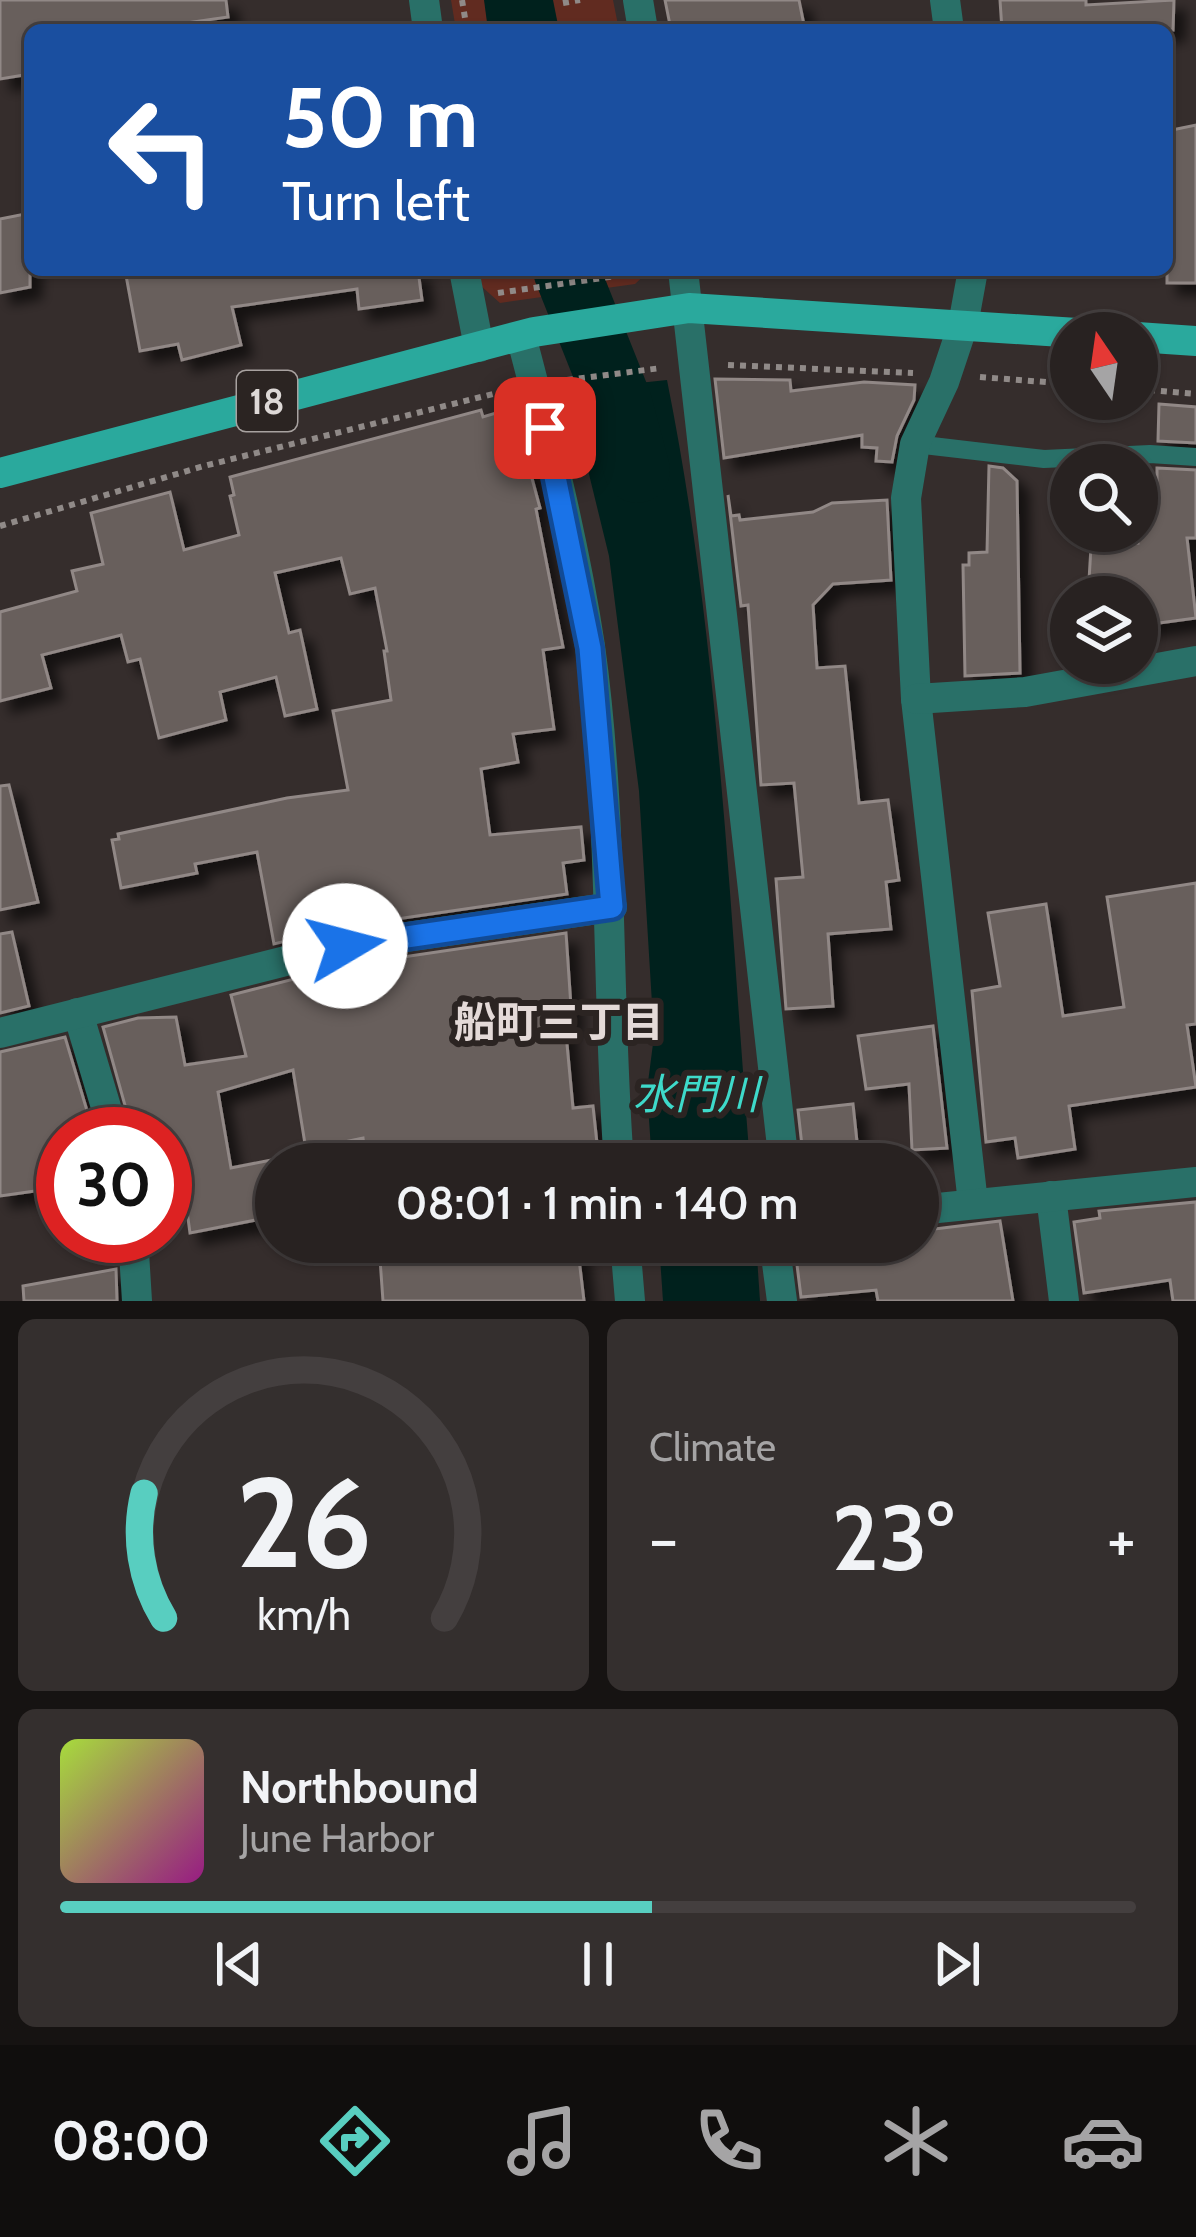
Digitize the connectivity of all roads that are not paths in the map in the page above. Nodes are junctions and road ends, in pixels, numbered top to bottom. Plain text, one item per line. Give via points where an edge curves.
1 (465, 276) edge
2 (683, 276) edge
3 (972, 276) edge
4 (689, 308) junction
5 (963, 325) junction
6 (1050, 331) edge
7 (527, 334) junction
8 (1158, 338) edge
9 (1196, 341) edge
10 (478, 347) junction
11 (915, 444) junction
12 (1196, 458) edge
13 (0, 473) edge
14 (1196, 661) edge
15 (916, 698) junction
16 (612, 907) junction
17 (78, 1013) junction
18 (0, 1033) edge
19 (106, 1107) edge
20 (617, 1143) edge
21 (781, 1143) edge
22 (1196, 1182) edge
23 (1051, 1196) junction
24 (973, 1203) junction
25 (939, 1207) edge
26 (135, 1263) edge
27 (627, 1263) edge
28 (777, 1263) edge
29 (137, 1301) edge
30 (630, 1301) edge
31 (782, 1301) edge
32 (1064, 1301) edge

1 - 10 street
2 - 4 street
3 - 5 street
4 - 5 main road, 18
4 - 7 main road, 18
4 - 21 street via 685,366
5 - 6 main road, 18
5 - 11 street
7 - 10 main road, 18
7 - 16 street via 544,383 590,648
8 - 9 main road
10 - 13 main road, 18
11 - 12 lane via 1044,459
11 - 15 street via 906,498
14 - 15 street via 1024,692
15 - 24 street
16 - 17 street via 345,946
16 - 20 street
17 - 18 street
17 - 19 street
22 - 23 street
23 - 24 street
23 - 32 street
24 - 25 street
26 - 29 street
27 - 30 street
28 - 31 street

